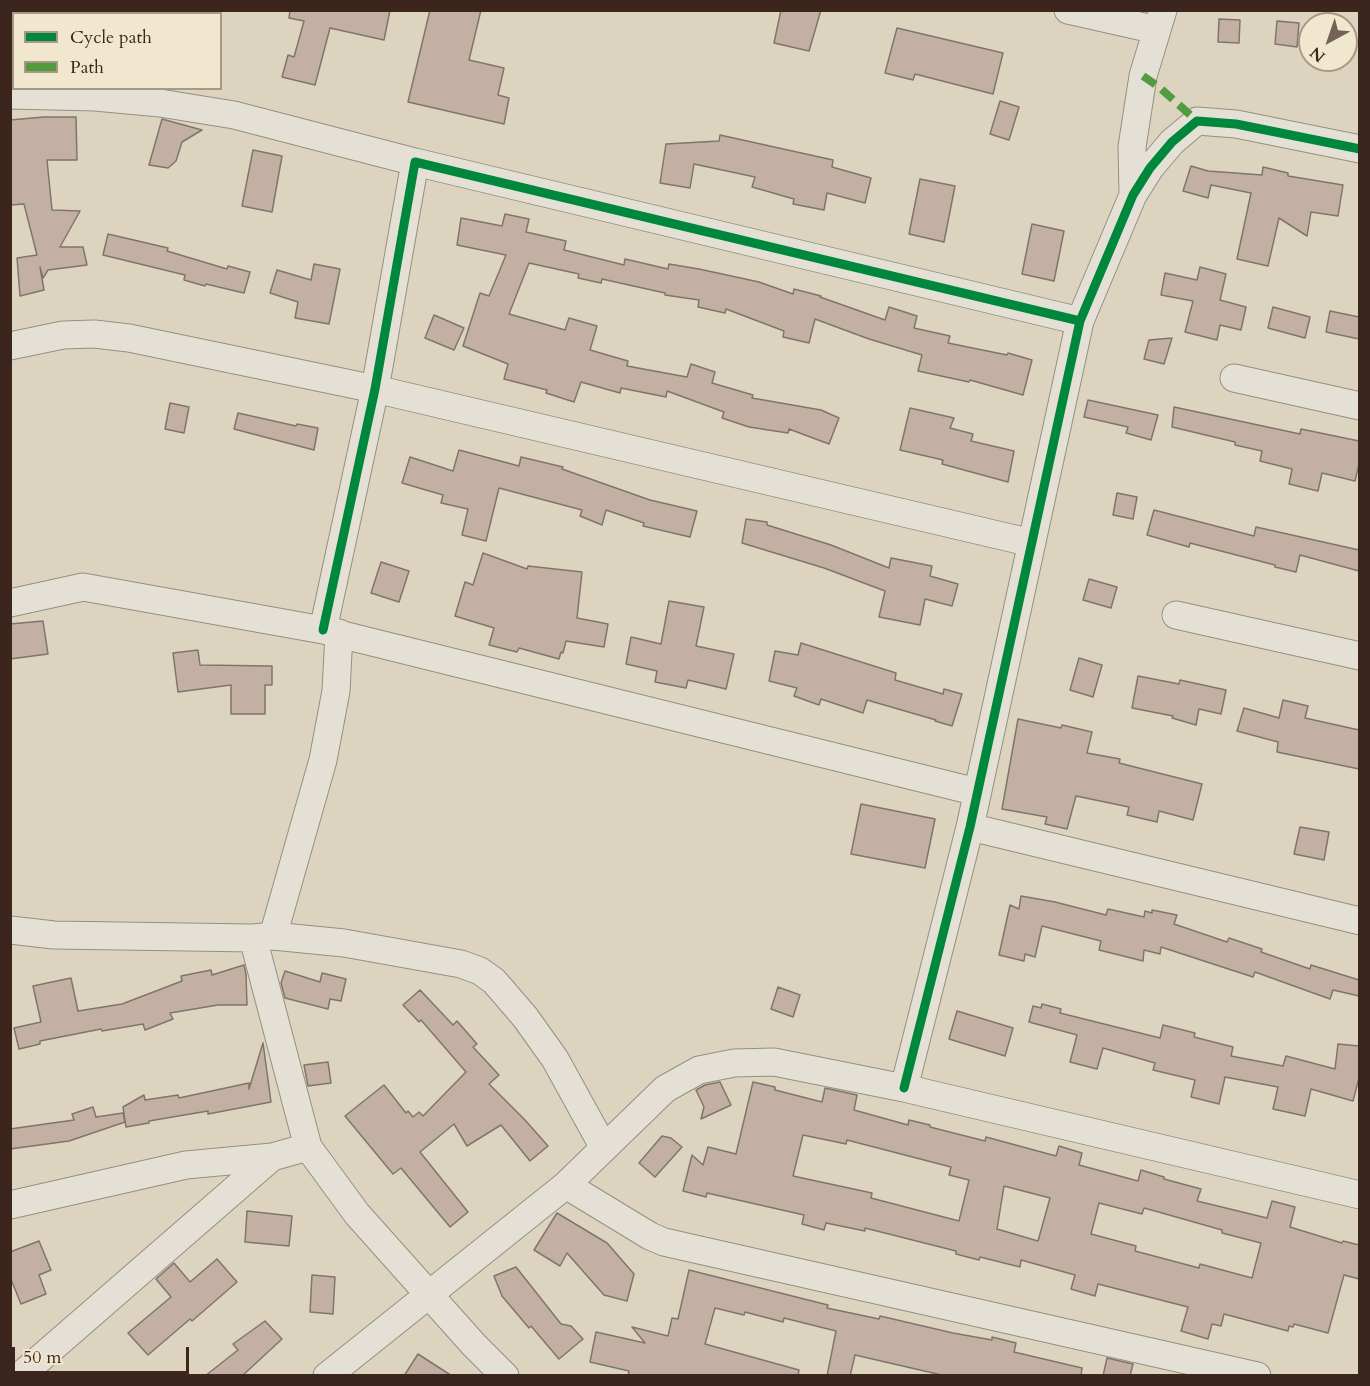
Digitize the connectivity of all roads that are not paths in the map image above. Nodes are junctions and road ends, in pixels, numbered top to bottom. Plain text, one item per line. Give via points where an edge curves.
1 (1068, 10) edge
2 (1160, 20) edge
3 (10, 95) edge
4 (1359, 149) edge
5 (415, 162) junction
6 (1133, 195) junction
7 (1080, 321) junction
8 (10, 346) edge
9 (1234, 378) dead end
10 (375, 389) junction
11 (1359, 406) edge
12 (1032, 543) junction
13 (10, 603) edge
14 (1176, 615) dead end
15 (331, 632) junction
16 (1359, 656) edge
17 (977, 792) junction
18 (970, 827) junction
19 (1359, 921) edge
20 (10, 930) edge
21 (263, 937) junction
22 (904, 1088) junction
23 (308, 1147) junction
24 (604, 1148) junction
25 (272, 1157) junction
26 (566, 1185) junction
27 (1359, 1195) edge
28 (10, 1205) edge
29 (429, 1295) junction
30 (20, 1376) edge
31 (327, 1376) edge
32 (505, 1376) edge
33 (1257, 1376) edge

1 - 2 street
2 - 6 street via 1143,76 1132,147
3 - 5 street via 94,97 234,115
4 - 6 street via 1236,124 1197,121 1172,142
5 - 7 street
5 - 10 street
6 - 7 street
7 - 12 street
8 - 10 street via 63,335 129,338
9 - 11 street
10 - 12 street
10 - 15 street
12 - 17 street
13 - 15 street via 83,587
14 - 16 street
15 - 17 street
15 - 21 street via 336,692 326,748
17 - 18 street
18 - 19 street
18 - 22 street
20 - 21 street via 54,935
21 - 23 street
21 - 24 street via 391,950 480,971 508,996 549,1050
22 - 24 street via 774,1062 707,1068 665,1089
22 - 27 street
23 - 25 street
23 - 29 street via 357,1214
24 - 26 street
25 - 28 street via 186,1166
25 - 30 street
26 - 29 street
26 - 33 street via 664,1242
29 - 31 street
29 - 32 street

